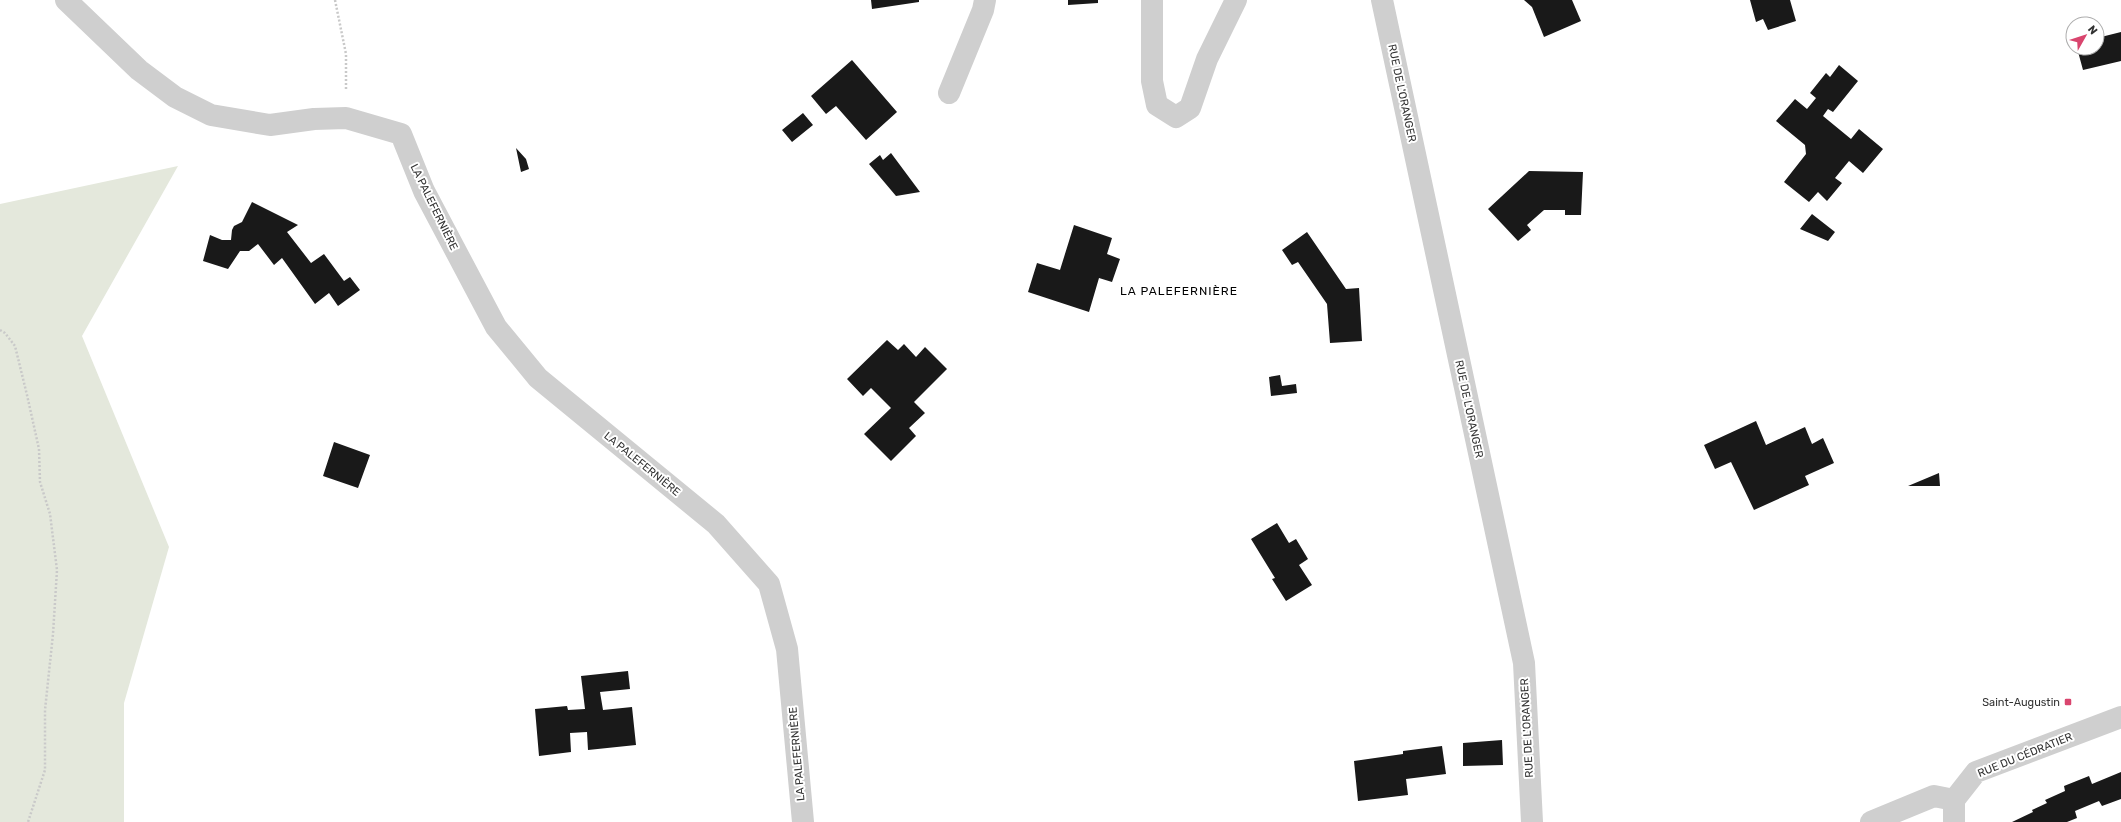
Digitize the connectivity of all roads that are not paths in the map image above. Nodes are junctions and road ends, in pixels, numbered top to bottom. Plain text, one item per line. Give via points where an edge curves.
1 (66, 0) edge
2 (985, 0) edge
3 (1152, 0) edge
4 (1236, 0) edge
5 (1382, 0) edge
6 (949, 94) dead end
7 (2121, 717) edge
8 (1954, 800) junction
9 (803, 822) edge
10 (1532, 822) edge
11 (1871, 822) edge
12 (1954, 822) edge

1 - 9 street, LA PALEFERNIÈRE via 139,70 176,97 211,115 270,125 314,118 346,118 401,134 424,191 496,327 538,378 716,524 769,584 787,649
2 - 6 street
3 - 4 street via 1152,81 1157,105 1176,117 1190,108 1206,60
5 - 10 street, RUE DE L'ORANGER via 1524,663
7 - 8 street, RUE DU CÉDRATIER via 1976,772
8 - 11 street via 1934,796
8 - 12 street

